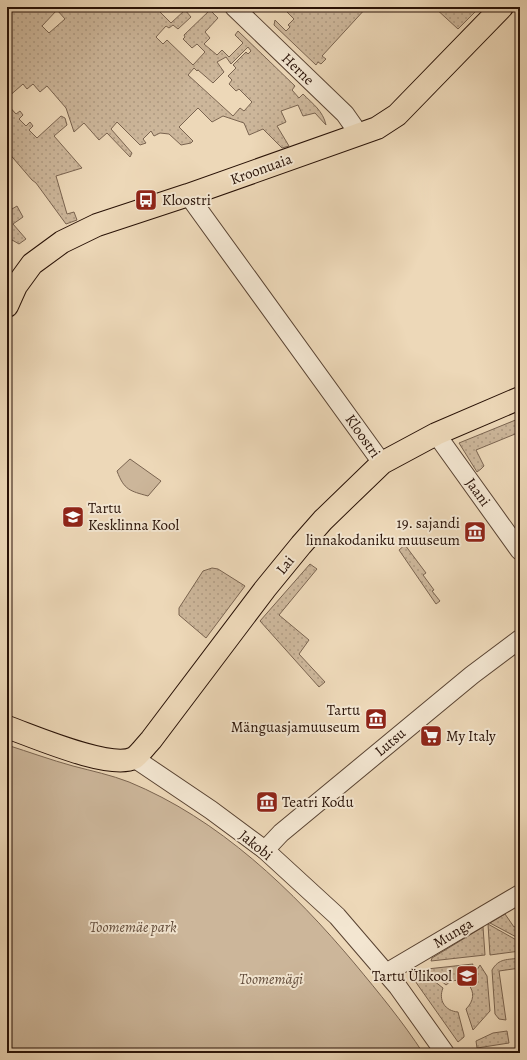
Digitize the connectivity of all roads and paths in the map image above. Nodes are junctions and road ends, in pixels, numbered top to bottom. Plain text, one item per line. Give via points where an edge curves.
1 (234, 7) edge
2 (502, 7) edge
3 (359, 134) junction
4 (188, 195) junction
5 (7, 306) edge
6 (520, 398) edge
7 (436, 434) junction
8 (382, 463) junction
9 (520, 551) edge
10 (520, 639) edge
11 (7, 727) edge
12 (134, 758) junction
13 (264, 850) junction
14 (520, 894) edge
15 (386, 973) junction
16 (445, 1053) edge

1 - 3 street, Herne via 345,114
2 - 3 main road, Kroonuaia via 397,115 377,128
3 - 4 main road, Kroonuaia
4 - 5 main road, Kroonuaia via 97,225 62,242 32,264 16,286
4 - 8 street, Kloostri
6 - 7 main road, Lai
7 - 8 main road, Lai
7 - 9 street, Jaani
8 - 12 main road, Lai via 310,535 265,589 151,740
10 - 13 street, Lutsu via 472,675 281,833
11 - 12 main road via 95,758 121,761
12 - 13 street, Jakobi via 211,810
13 - 15 street, Jakobi via 337,916
14 - 15 street, Munga
15 - 16 street, Jakobi

